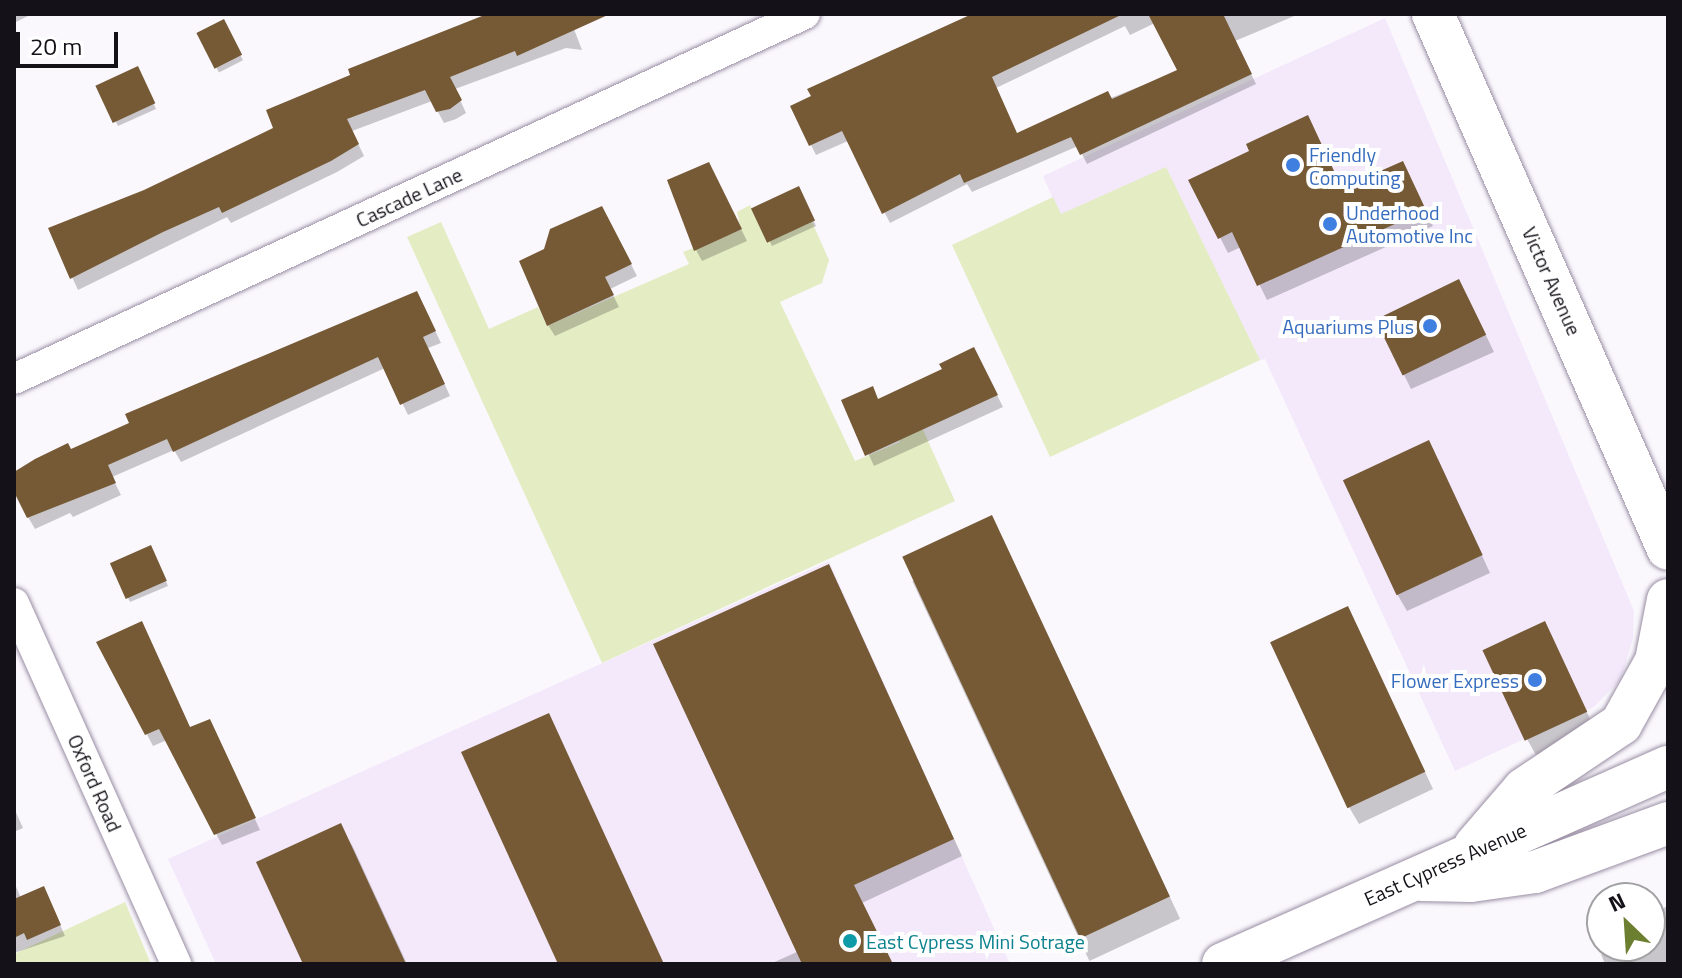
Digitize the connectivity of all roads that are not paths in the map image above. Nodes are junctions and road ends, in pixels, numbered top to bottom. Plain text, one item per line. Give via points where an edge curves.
1 (805, 14) edge
2 (1433, 14) edge
3 (14, 379) edge
4 (1667, 560) edge
5 (1668, 600) edge
6 (14, 603) edge
7 (1668, 767) edge
8 (1668, 823) edge
9 (1472, 851) junction
10 (1409, 879) junction
11 (1279, 952) edge
12 (176, 964) edge
13 (1223, 964) edge

1 - 3 street, Cascade Lane
2 - 4 main road, Victor Avenue
5 - 9 main road via 1656,661 1621,724 1524,789
6 - 12 street, Oxford Road
7 - 9 main road, East Cypress Avenue
8 - 10 main road via 1535,872 1471,881
9 - 10 main road, East Cypress Avenue
10 - 11 main road, East Cypress Avenue
11 - 13 main road, East Cypress Avenue

